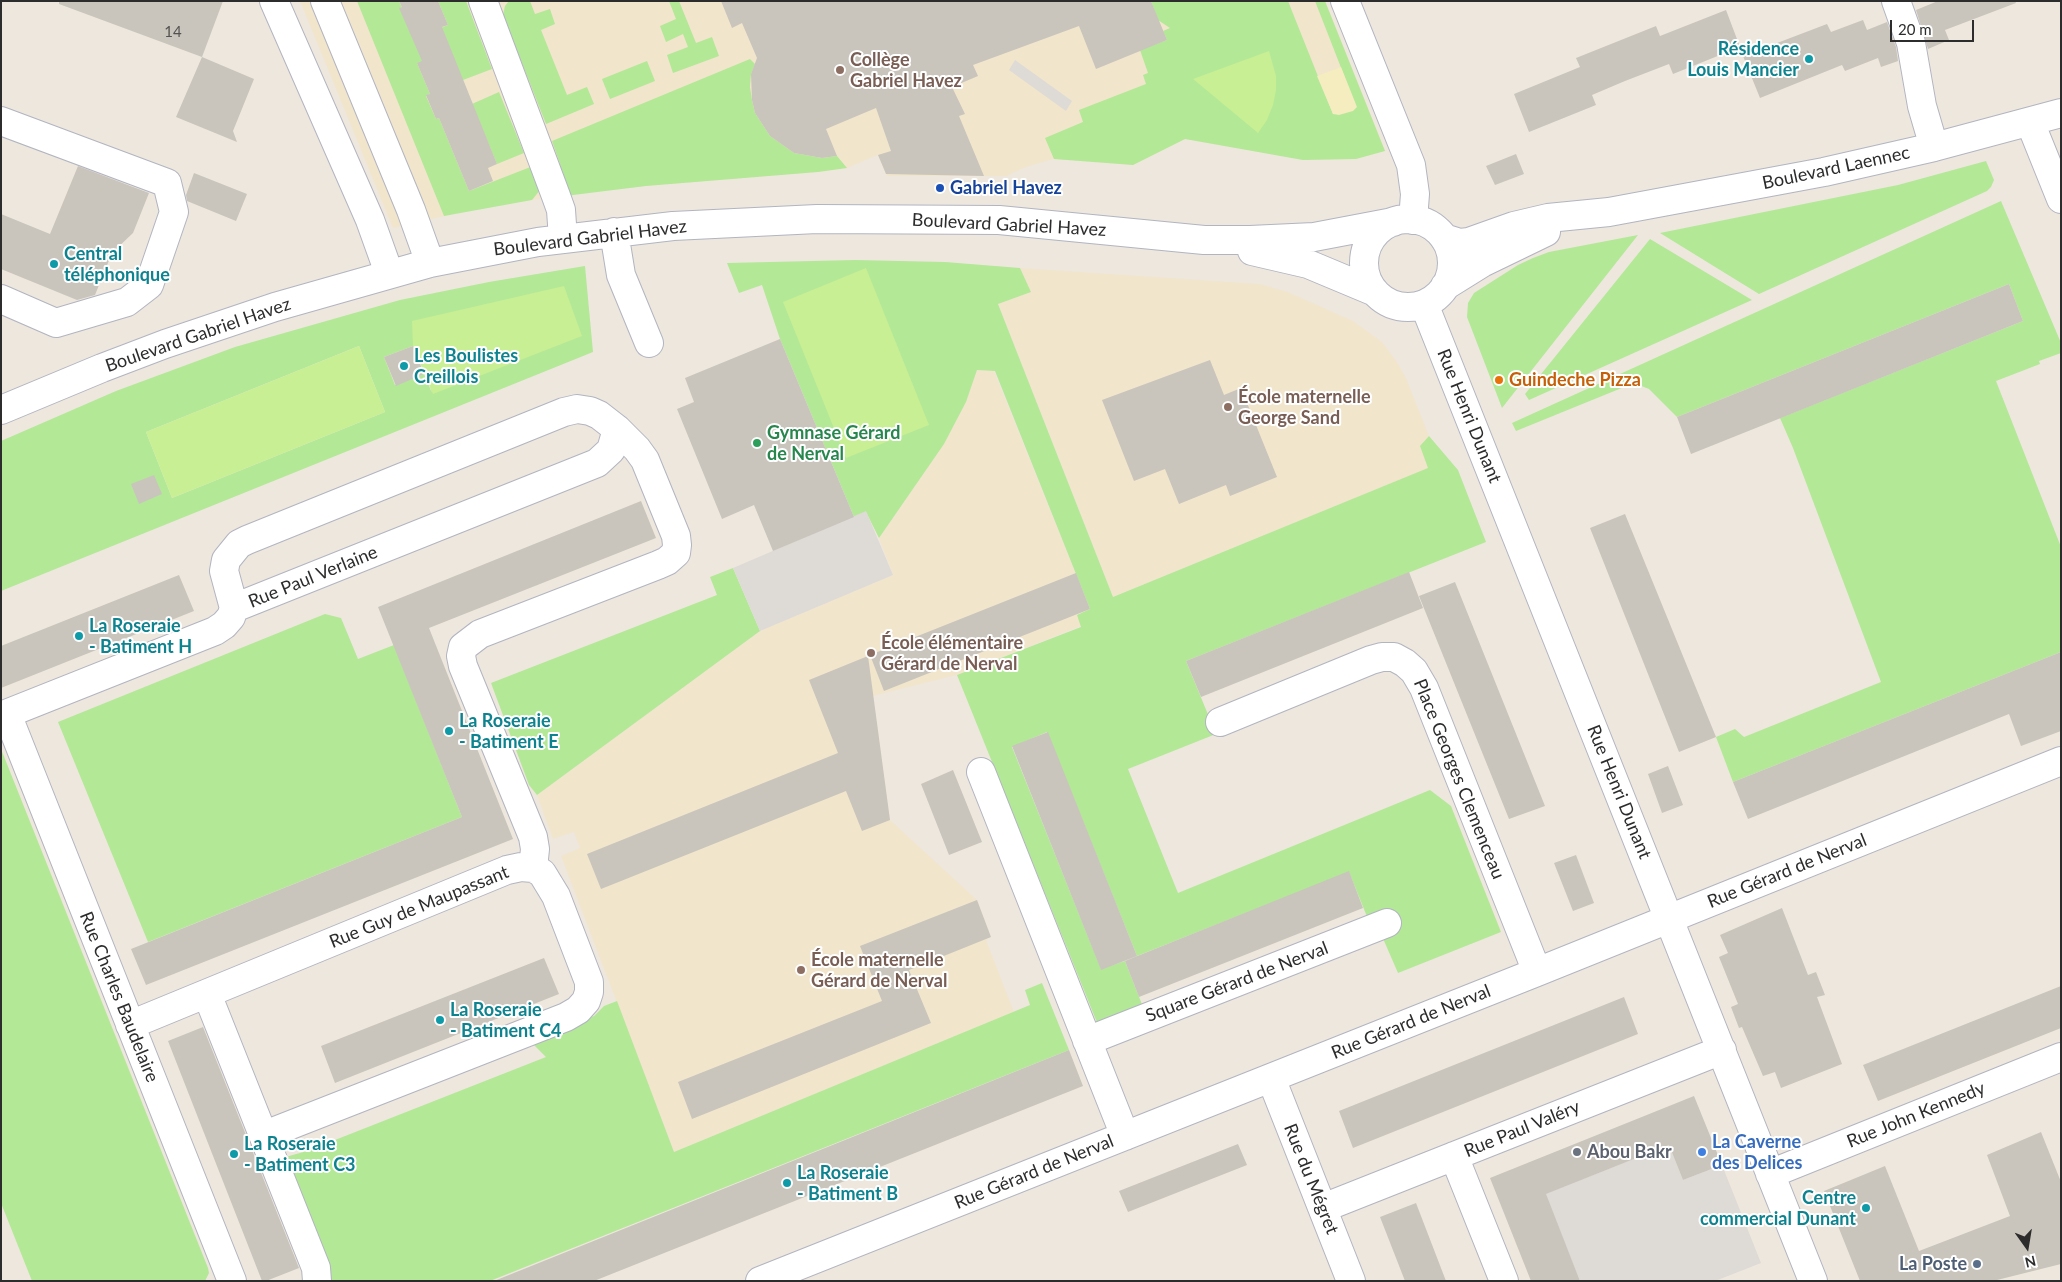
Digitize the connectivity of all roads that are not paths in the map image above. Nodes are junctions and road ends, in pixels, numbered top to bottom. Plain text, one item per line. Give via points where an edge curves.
1 (274, 1) edge
2 (325, 1) edge
3 (484, 1) edge
4 (1345, 1) edge
5 (1896, 1) edge
6 (2061, 113) edge
7 (1, 121) edge
8 (2030, 122) junction
9 (1934, 147) junction
10 (2061, 199) edge
11 (1609, 212) junction
12 (1403, 221) junction
13 (614, 232) junction
14 (1444, 238) junction
15 (563, 239) junction
16 (1204, 240) junction
17 (430, 263) junction
18 (389, 273) junction
19 (1445, 286) junction
20 (1375, 292) junction
21 (1, 299) edge
22 (1424, 304) junction
23 (649, 343) dead end
24 (1, 410) edge
25 (617, 429) junction
26 (234, 608) junction
27 (4, 715) edge
28 (1220, 722) dead end
29 (2061, 761) edge
30 (981, 772) dead end
31 (533, 868) junction
32 (1670, 918) junction
33 (1387, 923) dead end
34 (1537, 972) junction
35 (207, 994) junction
36 (130, 1025) junction
37 (1087, 1041) junction
38 (1722, 1050) junction
39 (2061, 1057) edge
40 (1271, 1078) junction
41 (265, 1135) junction
42 (1125, 1136) junction
43 (1454, 1156) junction
44 (1770, 1174) junction
45 (1322, 1208) junction
46 (232, 1281) edge
47 (317, 1281) edge
48 (760, 1281) edge
49 (1352, 1281) edge
50 (1504, 1281) edge
51 (1813, 1281) edge

1 - 18 street via 370,220
2 - 17 street
3 - 15 street via 561,210
4 - 12 street via 1411,164 1415,194
5 - 9 street via 1911,42 1922,106
6 - 8 street, Boulevard Laennec
7 - 21 street via 167,182 174,212 149,285 127,302 56,323
8 - 9 street, Boulevard Laennec
8 - 10 street
9 - 11 street, Boulevard Laennec via 1824,172
11 - 14 street, Boulevard Laennec via 1531,221 1469,242
11 - 19 street, Boulevard Laennec via 1522,243
12 - 14 street via 1430,225
12 - 16 street, Boulevard Gabriel Havez via 1297,239
12 - 20 street via 1377,232 1367,249 1365,268
13 - 15 street, Boulevard Gabriel Havez
13 - 16 street, Boulevard Gabriel Havez via 748,221 926,218 999,220
13 - 23 street via 621,275
14 - 19 street via 1452,262
15 - 17 street, Boulevard Gabriel Havez
16 - 20 street, Boulevard Gabriel Havez via 1308,264
17 - 18 street, Boulevard Gabriel Havez
18 - 24 street, Boulevard Gabriel Havez via 165,344
19 - 22 street
20 - 22 street via 1398,305
22 - 32 street, Rue Henri Dunant
25 - 26 street, Rue Paul Verlaine via 611,450 597,463
25 - 26 street, Rue Guy de Maupassant via 590,411 564,412 247,540 239,544 226,560 224,571
25 - 31 street, Rue Guy de Maupassant via 645,460 676,536 676,553 668,561 480,634 463,647 461,656 532,837 535,849
26 - 27 street, Rue Paul Verlaine via 224,625 214,630
27 - 36 street, Rue Charles Baudelaire
28 - 34 street, Place Georges Clemenceau via 1371,660 1394,657 1405,663 1424,688
29 - 32 street, Rue Gérard de Nerval
30 - 37 street
31 - 35 street, Rue Guy de Maupassant via 507,870
31 - 41 street via 542,874 556,896 589,982 586,1001 578,1010
32 - 34 street, Rue Gérard de Nerval
32 - 38 street, Rue Henri Dunant
33 - 37 street, Square Gérard de Nerval
34 - 40 street, Rue Gérard de Nerval
35 - 36 street, Rue Guy de Maupassant
35 - 41 street
36 - 46 street, Rue Charles Baudelaire
37 - 42 street
38 - 43 street, Rue Paul Valéry
38 - 44 street, Rue Henri Dunant
39 - 44 street, Rue John Kennedy
40 - 42 street, Rue Gérard de Nerval
40 - 45 street, Rue du Mégret
41 - 47 street via 316,1268
42 - 48 street, Rue Gérard de Nerval
43 - 45 street, Rue Paul Valéry
43 - 50 street
44 - 51 street, Rue Henri Dunant
45 - 49 street, Rue du Mégret

